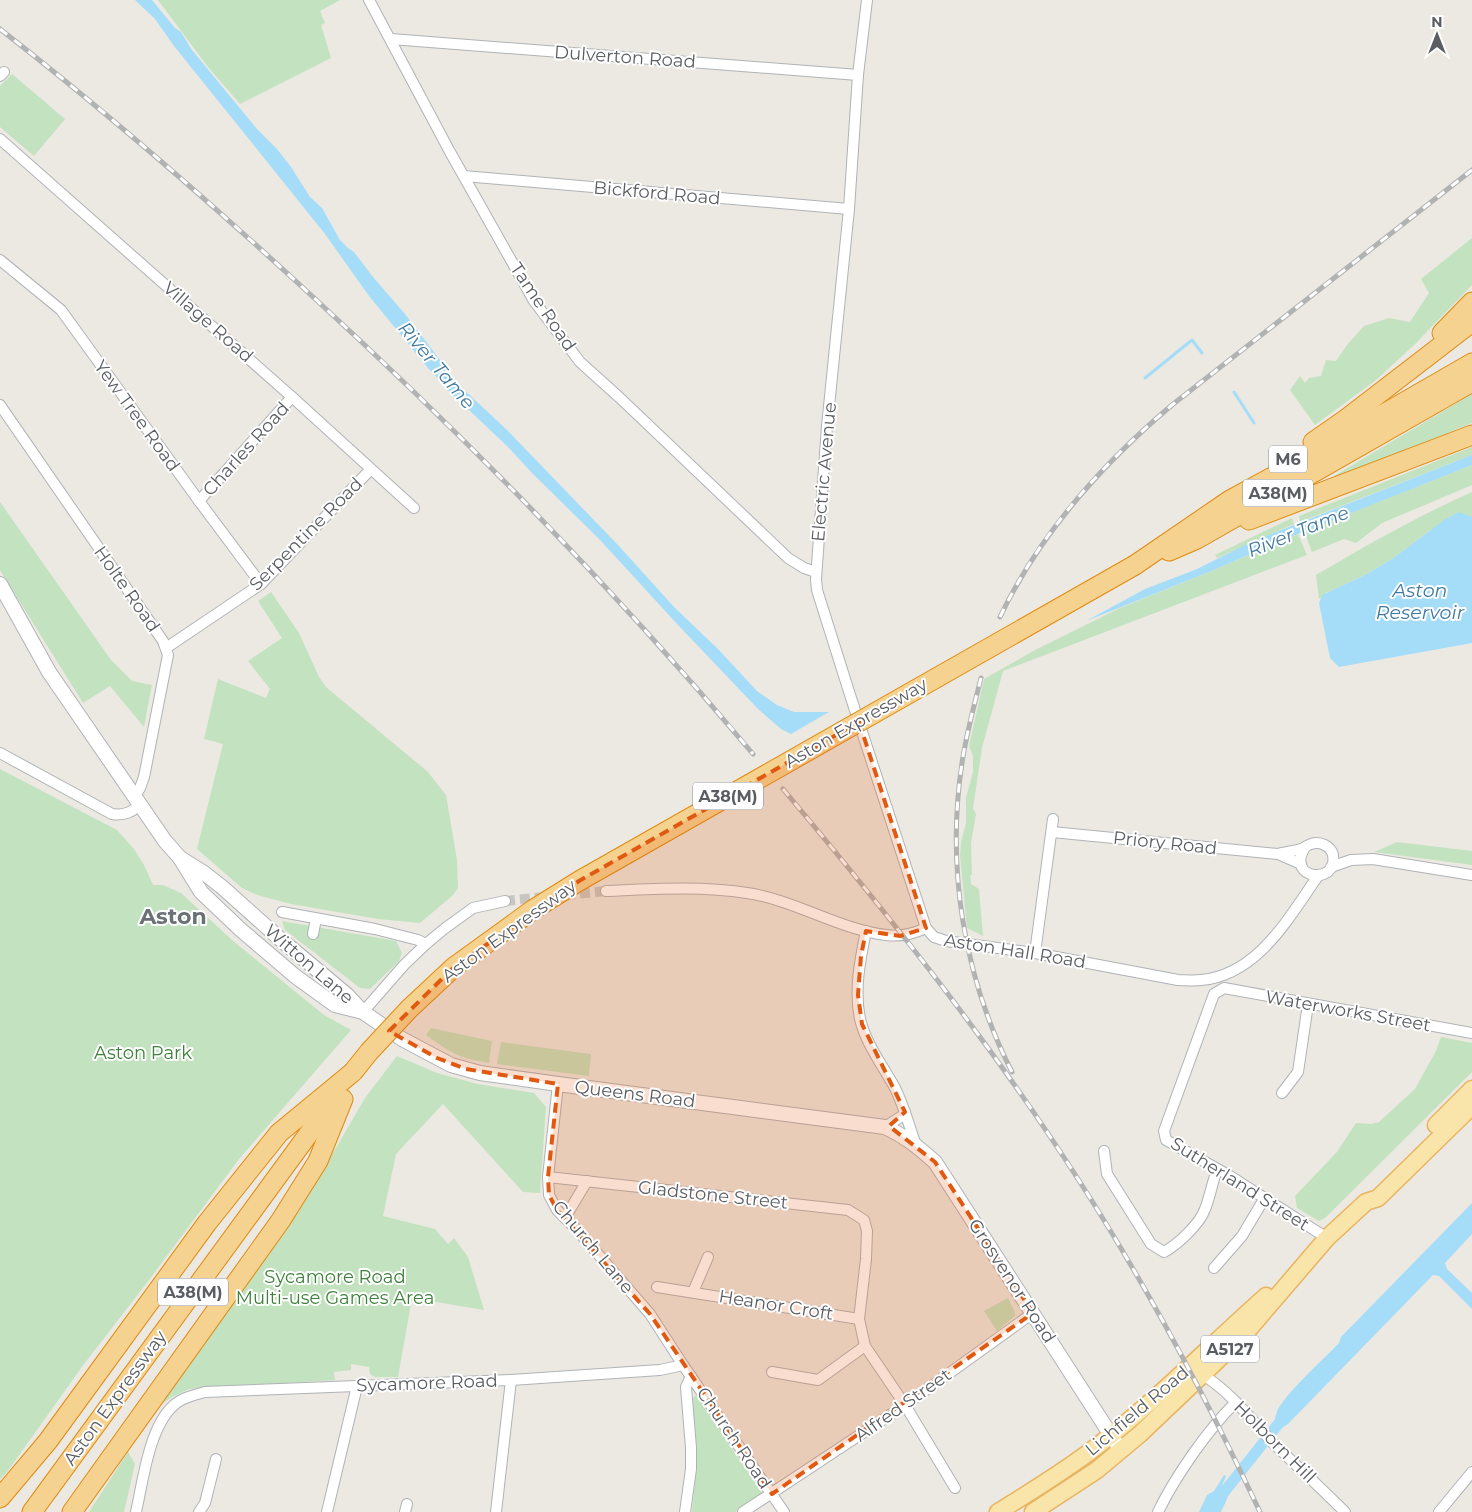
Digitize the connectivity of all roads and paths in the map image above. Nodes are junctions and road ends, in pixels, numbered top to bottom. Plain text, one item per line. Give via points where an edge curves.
1 (369, 0) edge
2 (867, 0) edge
3 (391, 38) junction
4 (858, 75) junction
5 (0, 139) edge
6 (464, 176) junction
7 (849, 209) junction
8 (0, 260) edge
9 (1472, 302) edge
10 (1472, 322) edge
11 (1472, 363) edge
12 (1394, 382) junction
13 (1472, 382) edge
14 (292, 397) junction
15 (0, 405) edge
16 (1352, 433) junction
17 (1472, 434) edge
18 (370, 470) junction
19 (1230, 500) joint
20 (198, 501) junction
21 (414, 508) dead end
22 (1197, 540) junction
23 (1135, 564) junction
24 (816, 572) junction
25 (0, 584) edge
26 (262, 584) junction
27 (166, 648) junction
28 (0, 753) edge
29 (138, 800) junction
30 (1053, 819) dead end
31 (1052, 832) junction
32 (1304, 848) junction
33 (1332, 852) junction
34 (1278, 854) junction
35 (180, 858) junction
36 (1351, 860) junction
37 (1302, 867) junction
38 (1331, 867) junction
39 (1472, 875) edge
40 (1318, 876) junction
41 (606, 891) tunnel mouth
42 (1307, 891) junction
43 (505, 901) tunnel mouth
44 (282, 912) dead end
45 (316, 919) junction
46 (926, 928) junction
47 (866, 931) junction
48 (314, 934) dead end
49 (426, 944) junction
50 (1034, 953) junction
51 (1224, 988) joint
52 (1308, 1004) junction
53 (363, 1012) junction
54 (1472, 1033) edge
55 (354, 1072) junction
56 (558, 1084) junction
57 (1472, 1089) edge
58 (1282, 1094) dead end
59 (1472, 1106) edge
60 (905, 1112) junction
61 (885, 1127) junction
62 (916, 1145) junction
63 (1104, 1150) dead end
64 (1217, 1170) junction
65 (548, 1177) junction
66 (587, 1181) junction
67 (1264, 1199) junction
68 (1366, 1202) junction
69 (565, 1218) junction
70 (1327, 1238) junction
71 (1310, 1256) junction
72 (708, 1257) dead end
73 (1214, 1268) dead end
74 (657, 1286) dead end
75 (693, 1292) junction
76 (1033, 1314) junction
77 (859, 1318) junction
78 (865, 1346) junction
79 (683, 1364) junction
80 (772, 1372) dead end
81 (1203, 1375) junction
82 (691, 1376) junction
83 (511, 1380) junction
84 (357, 1386) junction
85 (1236, 1402) junction
86 (906, 1405) junction
87 (1111, 1436) junction
88 (1122, 1451) junction
89 (216, 1459) dead end
90 (1472, 1472) edge
91 (955, 1488) dead end
92 (772, 1494) junction
93 (0, 1498) edge
94 (32, 1512) edge
95 (72, 1512) edge
96 (136, 1512) edge
97 (199, 1512) edge
98 (327, 1512) edge
99 (496, 1512) edge
100 (685, 1512) edge
101 (743, 1512) edge
102 (784, 1512) edge
103 (998, 1512) edge
104 (1034, 1512) edge
105 (1158, 1512) edge
106 (1345, 1512) edge
107 (1439, 1512) edge

1 - 3 street, Tame Road
2 - 4 street, Electric Avenue
3 - 4 street, Dulverton Road
3 - 6 street, Tame Road
4 - 7 street, Electric Avenue
5 - 14 street, Village Road
6 - 7 street, Bickford Road
6 - 24 street, Tame Road via 534,301 580,362 788,558
7 - 24 street, Electric Avenue
8 - 20 street, Yew Tree Road via 61,310
9 - 12 highway, M6
10 - 12 highway, M6
11 - 16 highway, Aston Expressway / A38(M)
12 - 16 highway, M6
13 - 16 highway, Aston Expressway / A38(M)
14 - 18 street, Village Road
14 - 20 street, Charles Road
15 - 27 street, Holte Road
16 - 19 highway, M6
16 - 22 highway, Aston Expressway / A38(M)
17 - 22 highway, A38(M)
18 - 21 street, Village Road
18 - 26 street, Serpentine Road
19 - 23 highway, Aston Expressway / A38(M)
20 - 26 street, Yew Tree Road
22 - 23 highway, Aston Expressway / A38(M)
23 - 55 highway, Aston Expressway / A38(M), bridge via 534,909 454,966 409,1009
24 - 46 street, Electric Avenue via 817,590
25 - 29 main road, Witton Lane via 49,672
26 - 27 street, Serpentine Road
27 - 29 street, Holte Road via 168,655 160,700
28 - 29 street via 112,814 132,811
29 - 35 main road, Witton Lane
30 - 31 street
31 - 34 street, Priory Road
31 - 50 street
32 - 33 street, Aston Hall Road via 1319,842
32 - 34 street, Priory Road
32 - 37 street via 1300,859
33 - 36 street, Aston Hall Road
33 - 38 street
34 - 37 street, Priory Road
35 - 53 main road, Witton Lane via 222,887
35 - 53 main road, Witton Lane via 201,892 295,976 335,1005
36 - 38 street, Aston Hall Road
36 - 39 street, Aston Hall Road via 1387,860
37 - 40 street
37 - 42 street
38 - 40 street, Aston Hall Road
40 - 42 street, Aston Hall Road
41 - 47 street, Aston Hall Road via 711,889 749,893
42 - 50 street, Aston Hall Road via 1260,951 1245,964 1216,977 1178,980
43 - 49 street via 473,908
44 - 45 street, Witton Lane
45 - 48 street, Witton Lane
45 - 49 street, Witton Lane via 375,929
46 - 47 street, Aston Hall Road via 900,936
46 - 50 street, Aston Hall Road via 941,940
47 - 60 street, Grosvenor Road via 858,984 860,1018
49 - 53 street
51 - 52 street, Waterworks Street
51 - 64 street, Sutherland Street via 1214,994 1164,1131 1166,1140
52 - 54 street, Waterworks Street
52 - 58 street via 1298,1072
53 - 56 main road, Queens Road via 402,1039 451,1065 480,1073
55 - 93 highway via 279,1133 207,1222 48,1441
55 - 94 highway, Aston Expressway / A38(M)
55 - 95 highway via 318,1161 286,1212
56 - 61 main road, Queens Road
56 - 65 street, Church Lane
57 - 68 main road, Lichfield Road / A5127 via 1371,1191
59 - 68 main road, Lichfield Road / A5127 via 1378,1198
60 - 61 street
60 - 62 street, Grosvenor Road
61 - 62 main road, Queens Road
62 - 76 main road, Grosvenor Road via 935,1162
63 - 64 street via 1107,1174 1151,1244 1164,1252 1190,1230 1205,1211
64 - 67 street, Sutherland Street
65 - 66 street, Gladstone Street
65 - 69 street, Church Lane via 549,1195
66 - 69 street
66 - 77 street, Gladstone Street via 848,1210 864,1220 867,1231
67 - 70 street, Sutherland Street
67 - 73 street via 1242,1236
68 - 70 main road, Lichfield Road / A5127
69 - 79 street, Church Lane via 650,1314
70 - 71 main road, Lichfield Road / A5127
71 - 81 main road, Lichfield Road / A5127 via 1243,1336
71 - 87 main road, Lichfield Road / A5127
72 - 75 street, Heanor Croft
74 - 75 street, Heanor Croft
75 - 77 street, Heanor Croft
76 - 86 street, Alfred Street
76 - 87 main road, Grosvenor Road
77 - 78 street
78 - 80 street via 818,1380
78 - 86 street
79 - 82 street, Church Road
79 - 83 street, Sycamore Road via 660,1370
81 - 85 street, Holborn Hill
81 - 88 main road, Lichfield Road / A5127
82 - 92 street, Church Road
82 - 100 street via 686,1387 691,1469
83 - 84 street, Sycamore Road
83 - 99 street
84 - 96 street, Sycamore Road via 205,1392 188,1397 173,1406 154,1432
84 - 98 street
85 - 105 street via 1207,1435
85 - 106 street, Holborn Hill
86 - 91 street
86 - 92 street, Alfred Street
87 - 88 main road, Grosvenor Road
87 - 103 main road, Lichfield Road / A5127
88 - 104 main road, Lichfield Road / A5127
89 - 97 street
90 - 107 street
92 - 101 street, Alfred Street
92 - 102 street, Church Road

